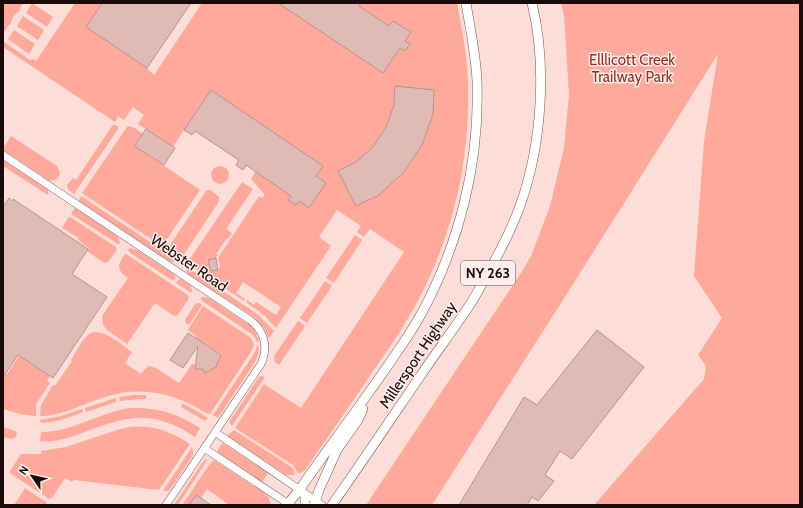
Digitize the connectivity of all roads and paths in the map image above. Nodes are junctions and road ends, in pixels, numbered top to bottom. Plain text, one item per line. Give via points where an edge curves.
1 (466, 3) edge
2 (532, 3) edge
3 (3, 155) edge
4 (373, 388) junction
5 (215, 432) junction
6 (204, 448) junction
7 (300, 489) junction
8 (317, 503) edge
9 (166, 505) edge
10 (288, 505) edge
11 (305, 505) edge
12 (332, 505) edge

1 - 4 main road, Millersport Highway / NY 263 via 477,80 477,113 475,146 460,219 447,258 415,325
2 - 12 main road, Millersport Highway / NY 263 via 539,45 540,106 530,168 509,233 473,300
3 - 5 street, Webster Road via 256,325 265,343 262,360
4 - 7 main road, Millersport Highway / NY 263
4 - 8 main road via 358,420 337,450 319,490
5 - 6 street, Webster Road
5 - 7 street
6 - 9 street, Webster Road
6 - 10 street
7 - 8 street
7 - 10 main road, Millersport Highway / NY 263
7 - 11 main road via 305,496

